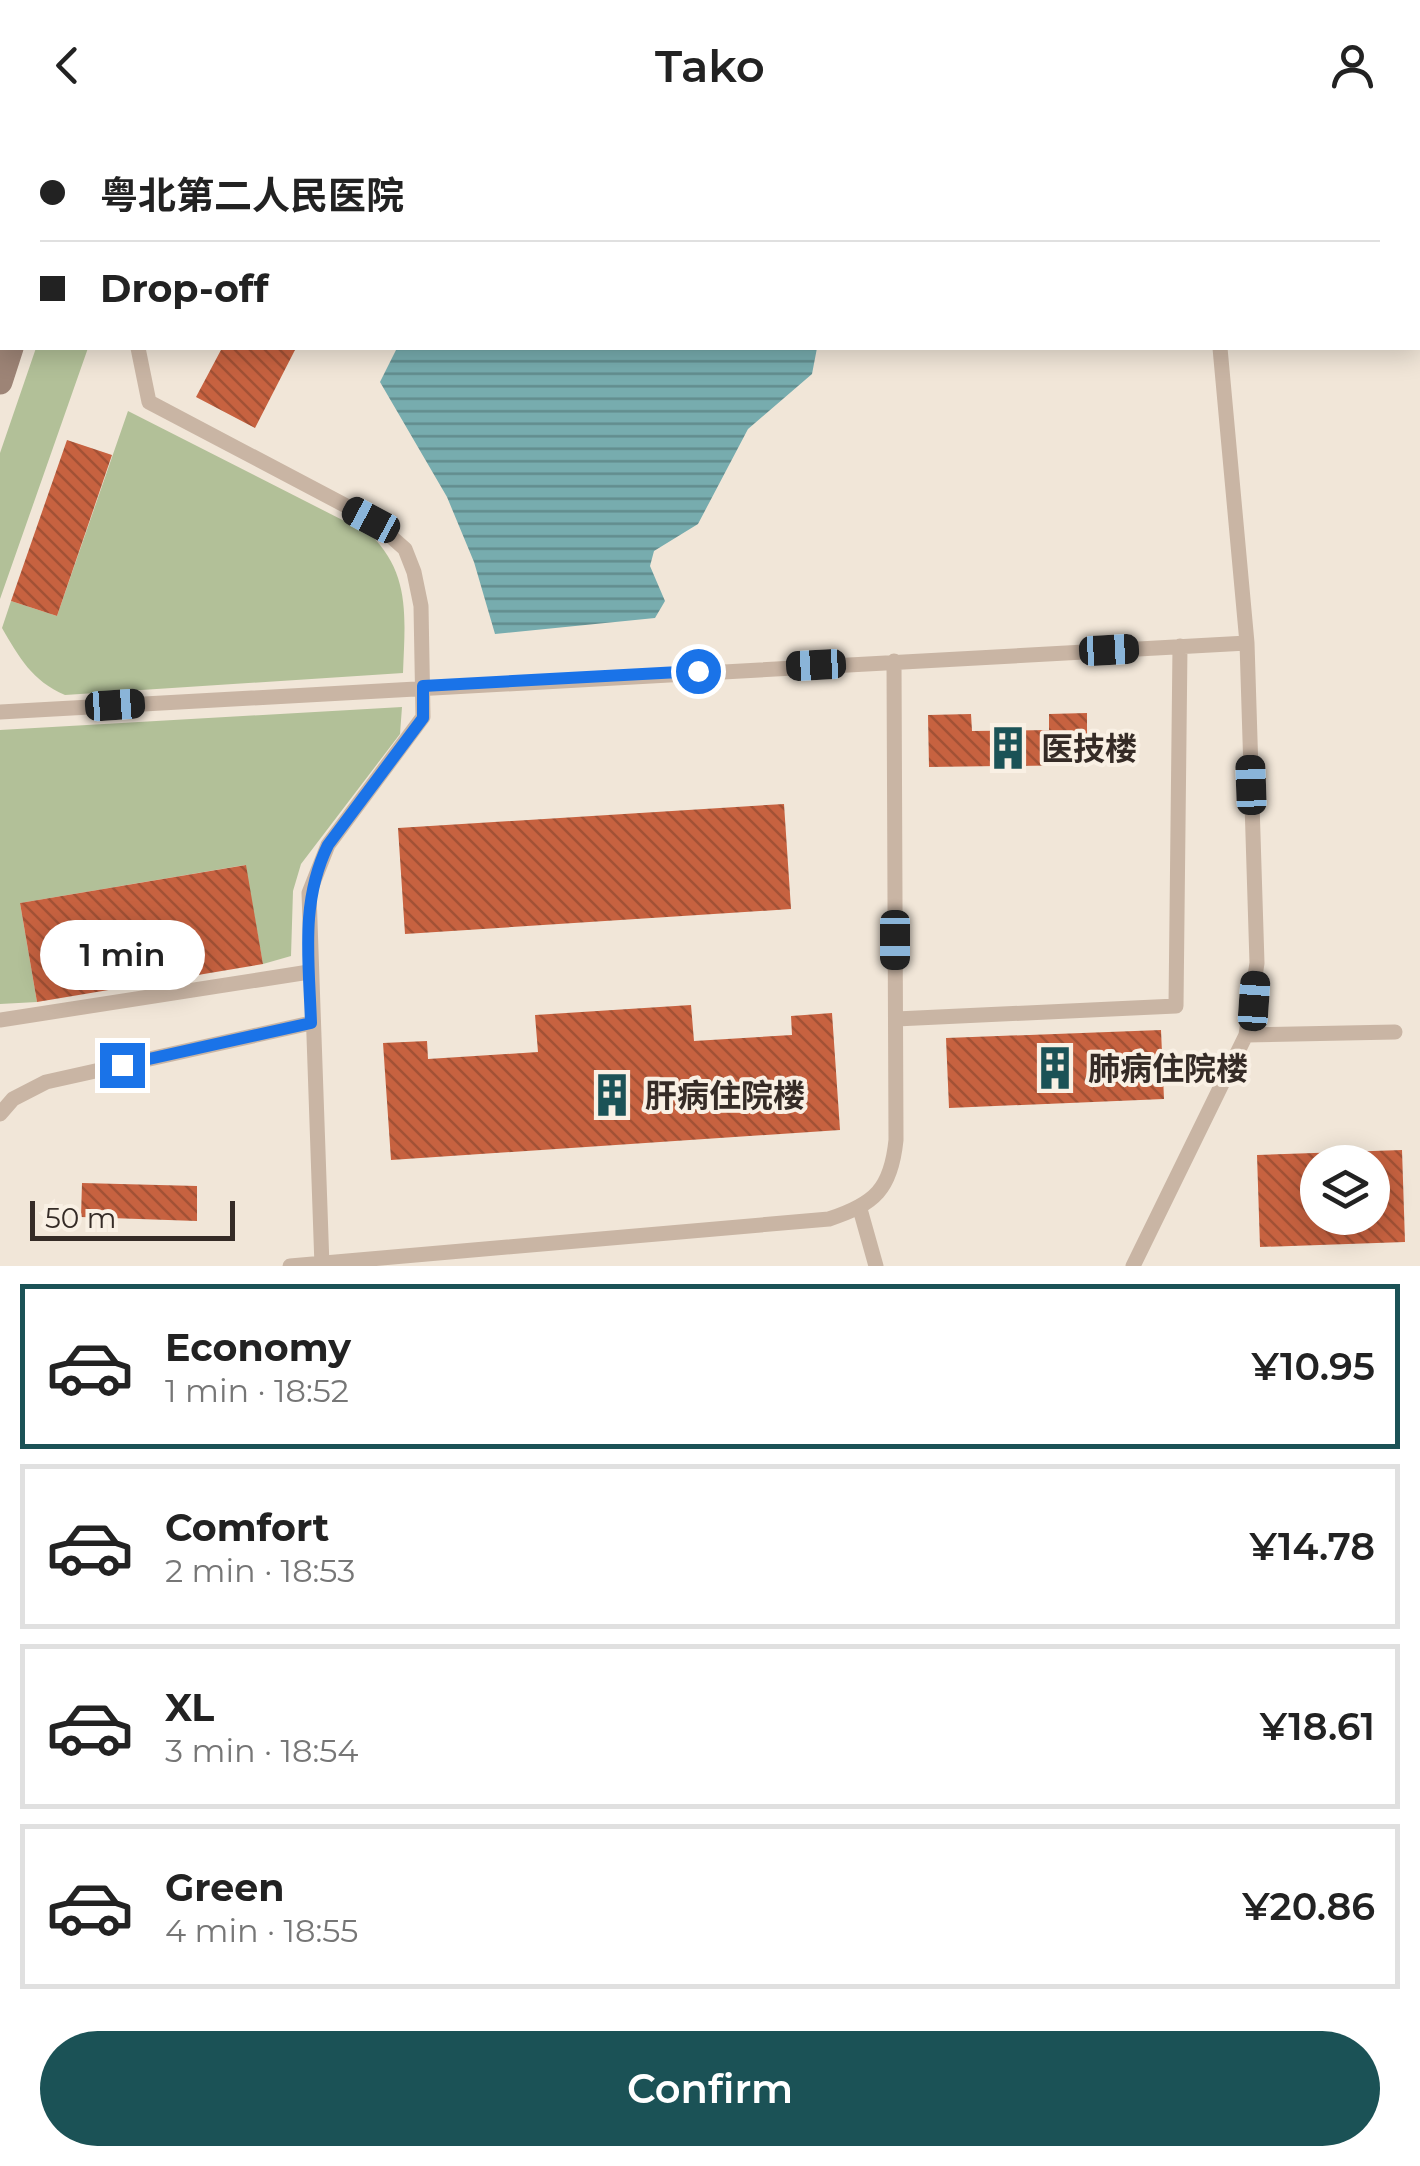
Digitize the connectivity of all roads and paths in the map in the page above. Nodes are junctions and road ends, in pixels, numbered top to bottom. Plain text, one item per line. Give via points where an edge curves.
1 (11, 350) edge
2 (138, 350) edge
3 (1220, 350) edge
4 (0, 382) edge
5 (1247, 642) junction
6 (1180, 646) junction
7 (894, 661) junction
8 (423, 686) junction
9 (0, 712) edge
10 (309, 972) junction
11 (896, 1019) junction
12 (0, 1020) edge
13 (311, 1023) junction
14 (1395, 1032) dead end
15 (1246, 1035) junction
16 (0, 1114) edge
17 (860, 1208) junction
18 (290, 1266) edge
19 (322, 1266) edge
20 (876, 1266) edge
21 (1133, 1266) edge

1 - 4 main road
2 - 8 lane via 149,402 371,520 404,549 421,606
3 - 5 lane
5 - 6 lane
5 - 15 lane via 1257,963
6 - 7 lane
6 - 11 lane via 1176,1006
7 - 8 lane
7 - 11 lane
8 - 9 lane
8 - 10 lane via 423,718 317,868 307,918
10 - 12 lane
10 - 13 lane
11 - 17 lane via 893,1170
13 - 16 lane via 46,1082 13,1098
13 - 19 lane
14 - 15 lane
15 - 21 lane
17 - 19 lane via 829,1219
17 - 20 lane
18 - 19 lane

